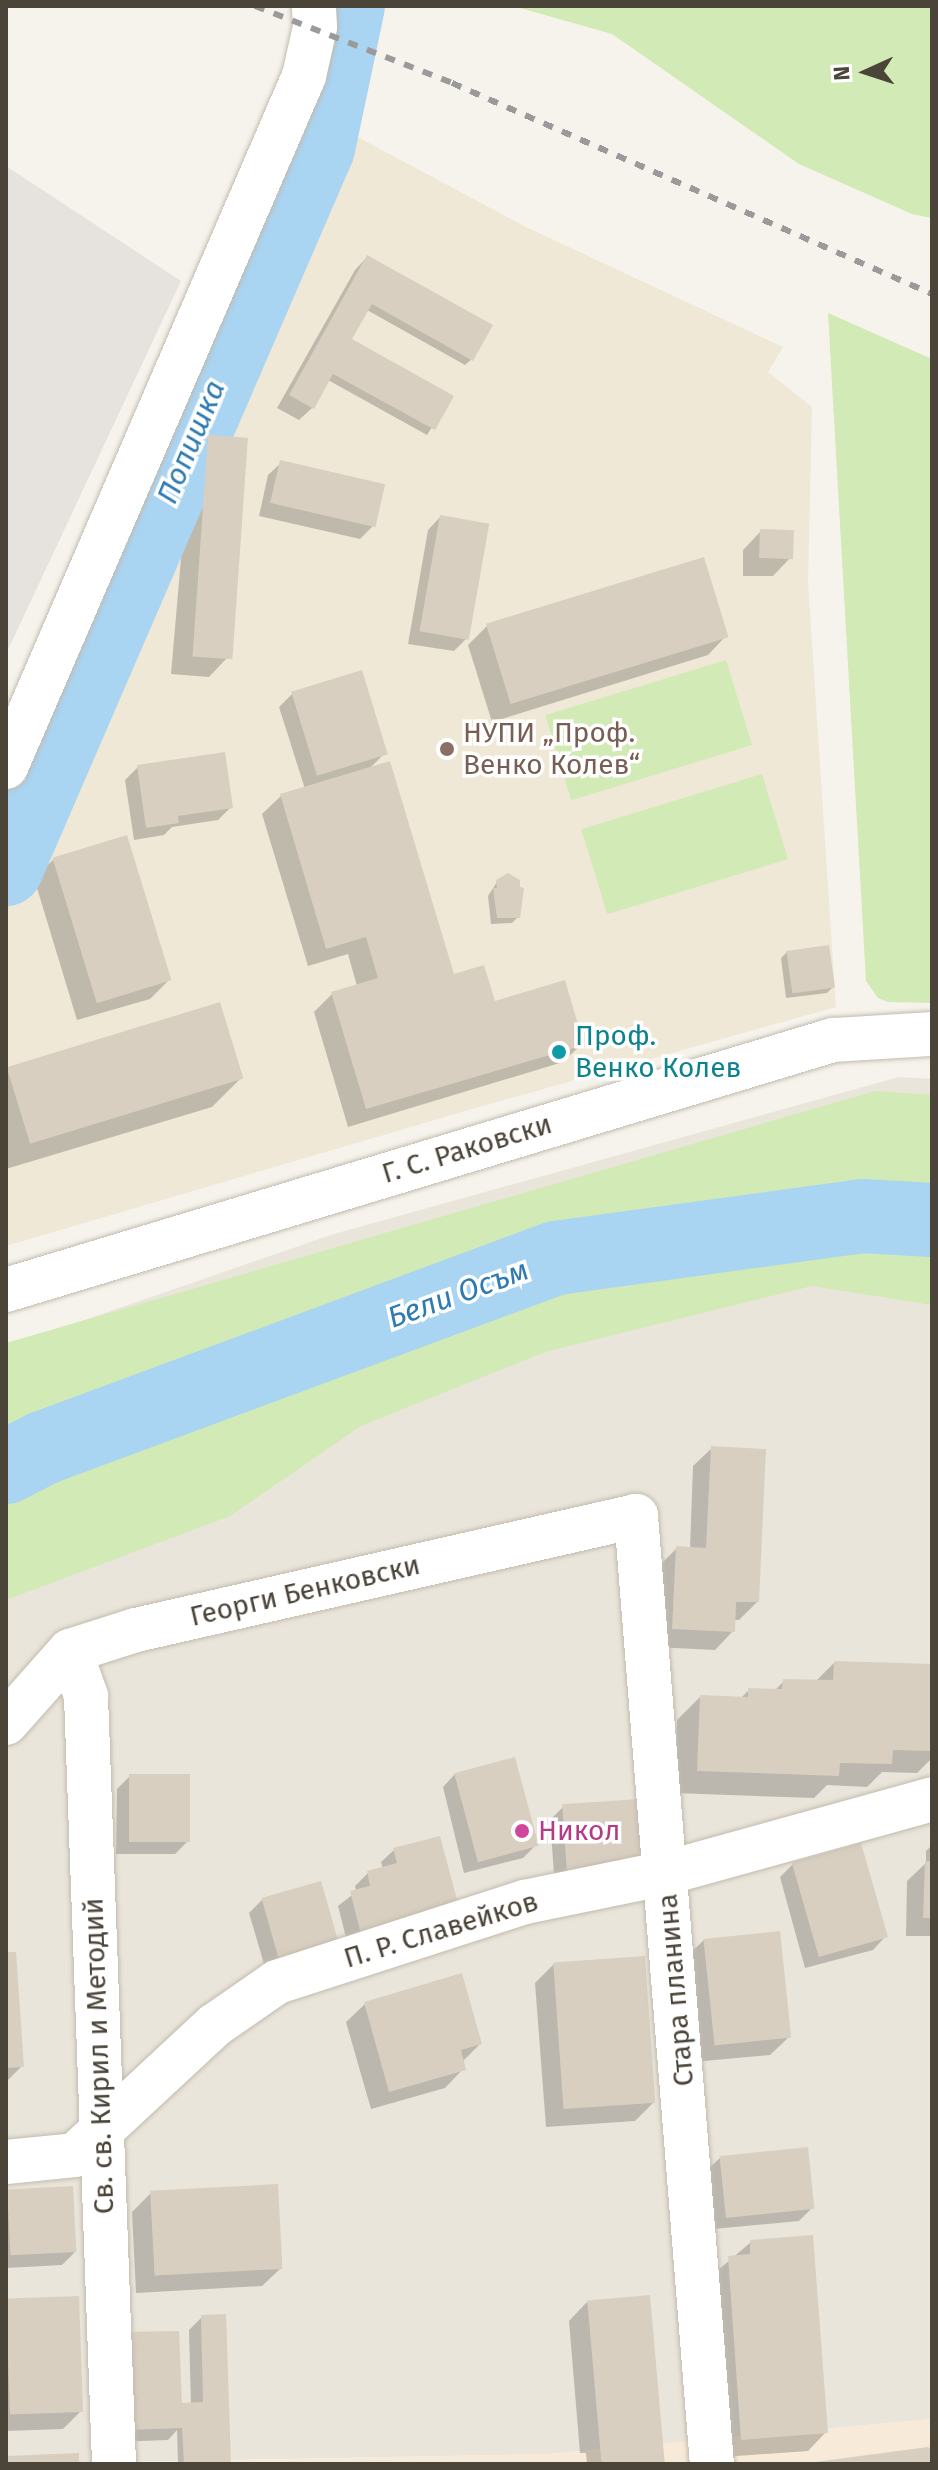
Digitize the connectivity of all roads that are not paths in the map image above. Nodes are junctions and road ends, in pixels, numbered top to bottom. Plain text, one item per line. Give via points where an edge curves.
1 (314, 6) edge
2 (6, 767) edge
3 (932, 1034) edge
4 (6, 1290) edge
5 (636, 1516) joint
6 (70, 1651) junction
7 (6, 1723) edge
8 (932, 1799) edge
9 (666, 1873) junction
10 (102, 2131) junction
11 (6, 2162) edge
12 (114, 2464) edge
13 (712, 2464) edge

1 - 2 street via 304,76
3 - 4 street, Г. С. Раковски via 833,1040
5 - 6 street, Георги Бенковски via 136,1630
5 - 9 street, Стара планина
6 - 7 street
6 - 10 street, Св. св. Кирил и Методий via 86,1696
8 - 9 street, П. Р. Славейков
9 - 10 street, П. Р. Славейков via 525,1902 277,1982 215,2025
9 - 13 street, Стара планина
10 - 11 street, П. Р. Славейков via 75,2155
10 - 12 street, Св. св. Кирил и Методий

